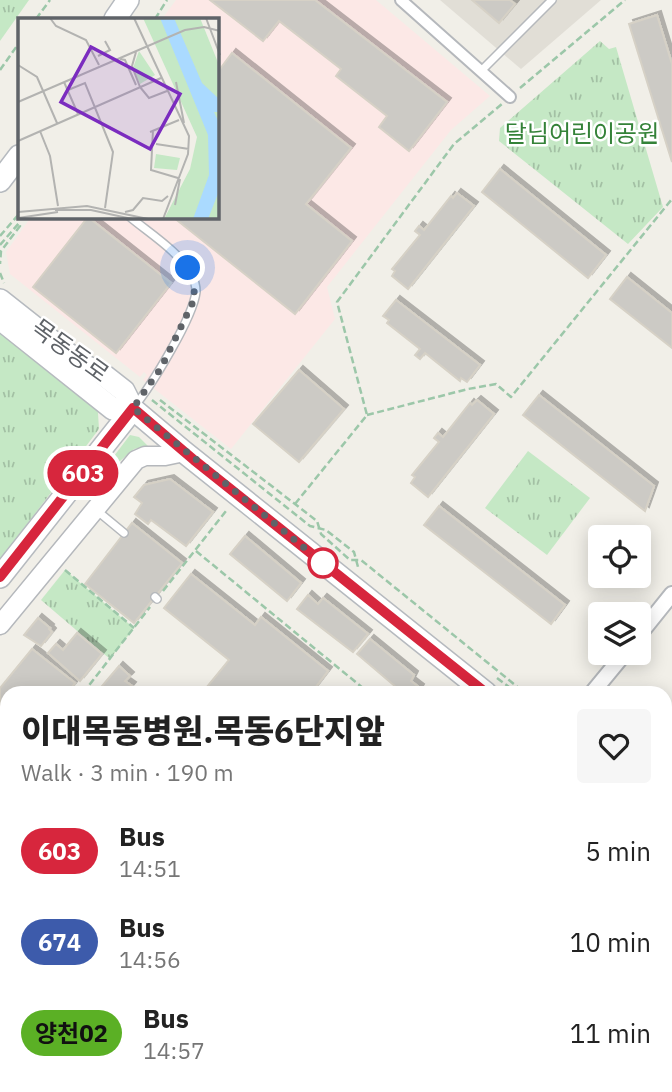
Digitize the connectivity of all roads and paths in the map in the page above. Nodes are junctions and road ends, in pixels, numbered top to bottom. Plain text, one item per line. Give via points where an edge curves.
1 (50, 0) edge
2 (128, 0) edge
3 (167, 0) edge
4 (401, 0) edge
5 (552, 0) edge
6 (625, 0) edge
7 (37, 18) edge
8 (116, 18) edge
9 (156, 18) edge
10 (18, 44) edge
11 (0, 70) edge
12 (481, 71) junction
13 (510, 97) junction
14 (18, 157) edge
15 (0, 181) edge
16 (672, 199) edge
17 (18, 215) edge
18 (132, 219) edge
19 (0, 236) edge
20 (0, 245) edge
21 (0, 264) edge
22 (0, 273) edge
23 (0, 281) edge
24 (3, 291) edge
25 (0, 319) edge
26 (160, 400) dead end
27 (139, 401) junction
28 (367, 415) junction
29 (184, 452) junction
30 (295, 504) junction
31 (94, 509) junction
32 (319, 528) junction
33 (124, 533) dead end
34 (195, 550) dead end
35 (355, 559) junction
36 (65, 570) dead end
37 (362, 570) dead end
38 (0, 577) edge
39 (672, 594) edge
40 (651, 620) edge
41 (0, 625) edge
42 (134, 628) dead end
43 (615, 665) edge
44 (486, 668) dead end
45 (360, 686) edge
46 (477, 686) edge
47 (508, 686) edge
48 (516, 686) edge
49 (598, 686) edge

1 - 7 path
2 - 8 main road
3 - 9 path
4 - 12 street
5 - 12 lane
6 - 13 path
10 - 11 path
12 - 13 street
13 - 28 path via 454,144 338,302
14 - 15 main road
16 - 28 path via 511,397 496,384
17 - 19 path
18 - 27 lane via 184,262 196,292 161,368
20 - 21 path via 19,223 1,251
22 - 24 path
23 - 24 path
24 - 27 main road, 목동동로 via 81,364
25 - 27 main road, 목동동로 via 113,409
26 - 30 path
27 - 29 main road, 목동동로
27 - 32 path via 310,526
27 - 38 main road
28 - 30 path
29 - 31 street via 136,460
29 - 46 main road, 목동동로
30 - 32 path via 317,521
31 - 33 lane
31 - 41 street
32 - 35 path via 354,552
32 - 35 path via 350,560
34 - 45 path
35 - 37 path
35 - 48 path
36 - 42 path
39 - 40 street
43 - 49 street
44 - 47 path

